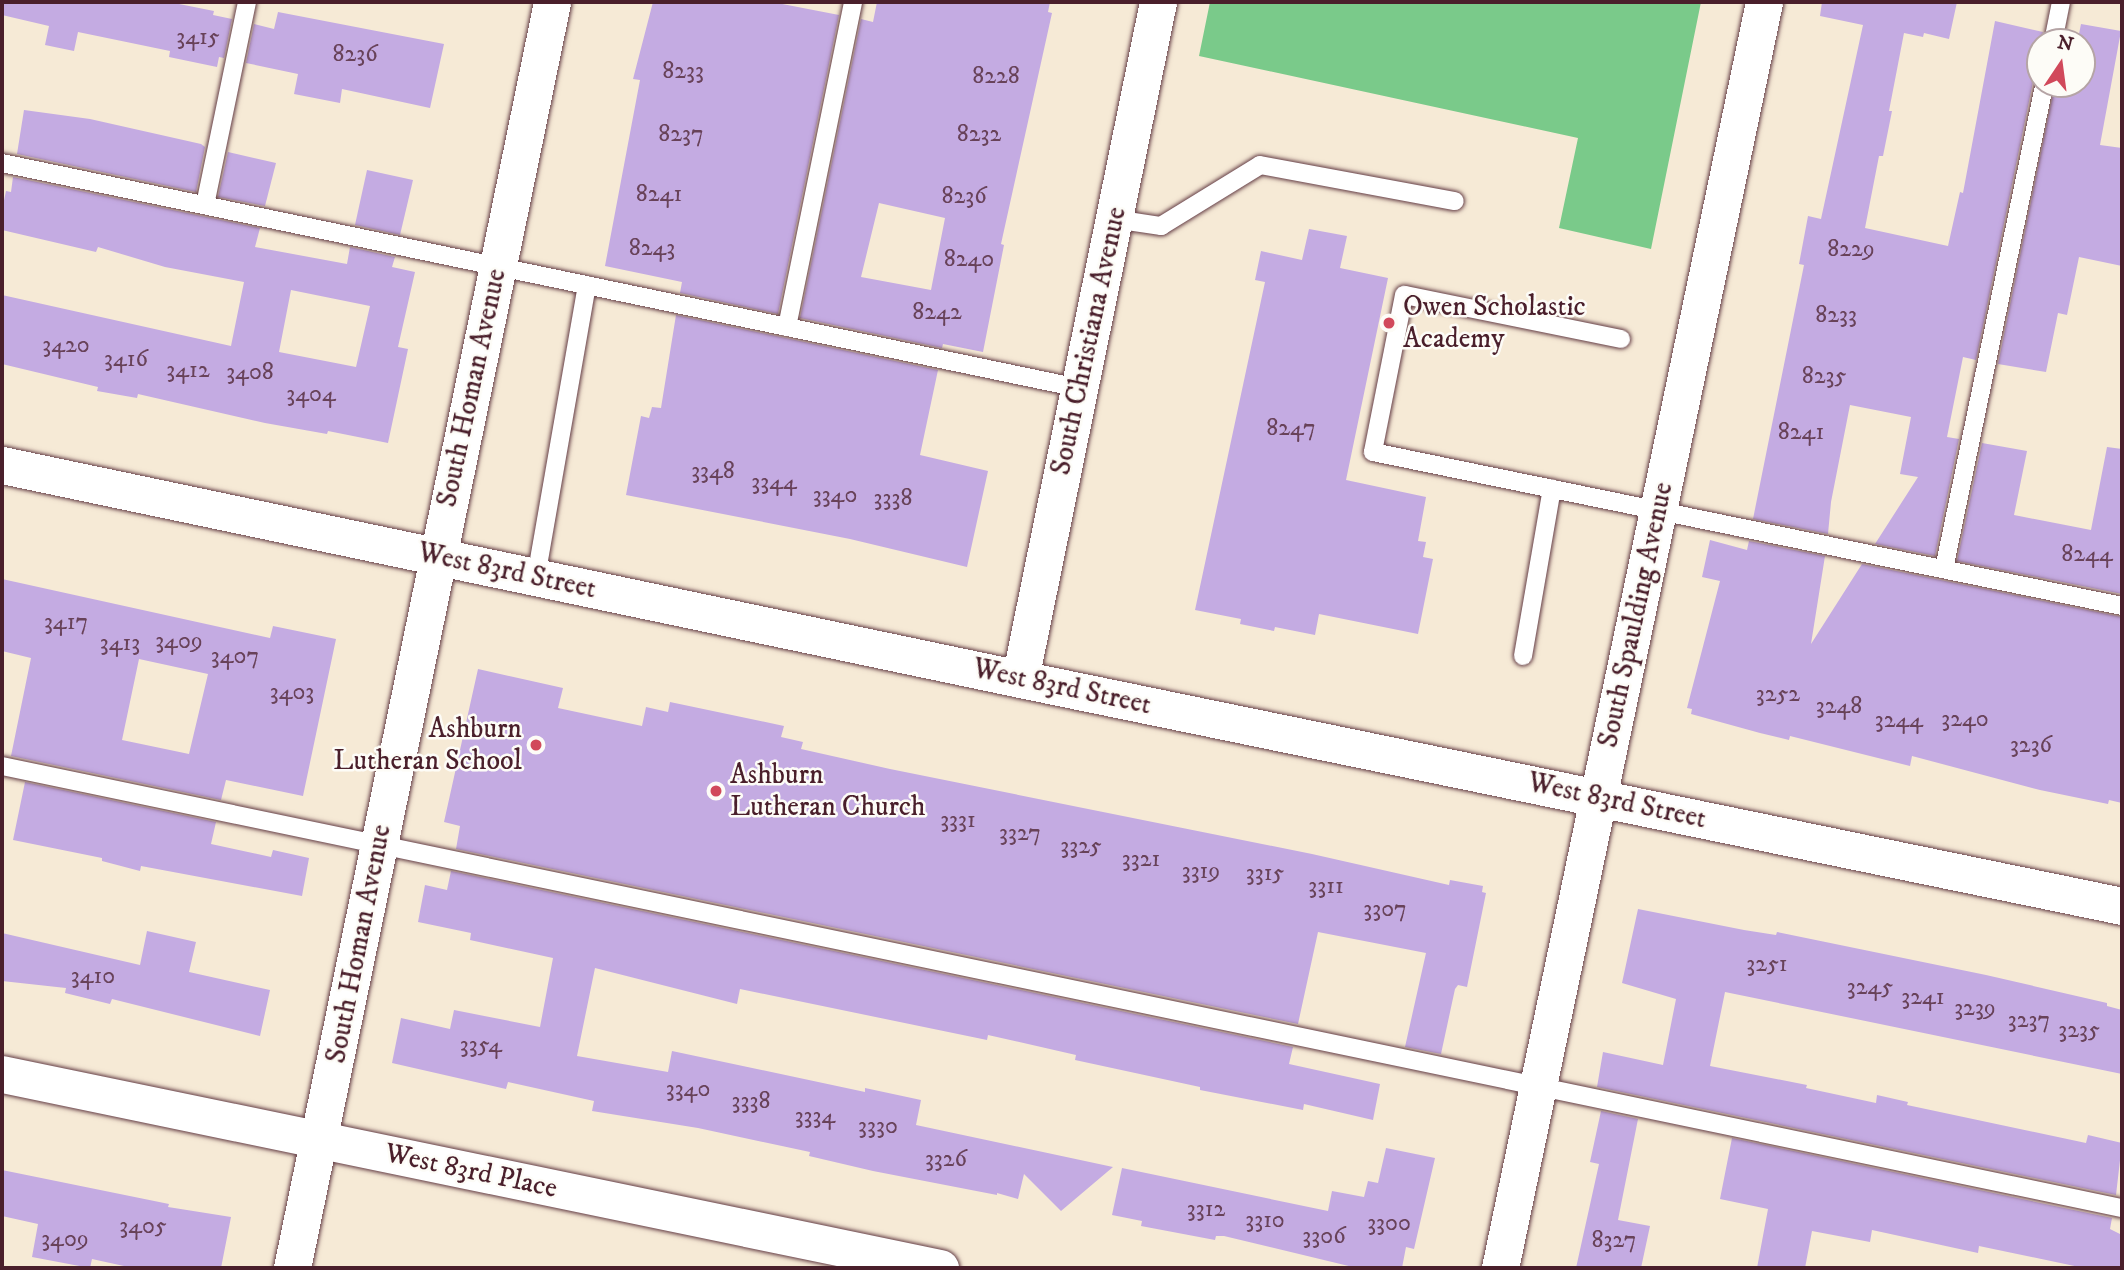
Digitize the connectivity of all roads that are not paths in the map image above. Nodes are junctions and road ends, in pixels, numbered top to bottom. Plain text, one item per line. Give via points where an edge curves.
1 (247, 2) edge
2 (552, 2) edge
3 (853, 2) edge
4 (1158, 2) edge
5 (1764, 2) edge
6 (2062, 2) edge
7 (2056, 28) edge
8 (2041, 98) edge
9 (2, 163) edge
10 (1455, 201) dead end
11 (205, 205) junction
12 (1114, 219) junction
13 (497, 267) junction
14 (587, 285) junction
15 (787, 327) junction
16 (1621, 339) dead end
17 (1079, 388) junction
18 (2, 465) edge
19 (1552, 488) junction
20 (1658, 509) junction
21 (437, 556) junction
22 (1944, 569) junction
23 (536, 577) junction
24 (2122, 606) edge
25 (1523, 656) dead end
26 (1020, 679) junction
27 (2, 766) edge
28 (1599, 796) junction
29 (379, 844) junction
30 (2122, 906) edge
31 (2, 1074) edge
32 (1538, 1087) junction
33 (320, 1140) junction
34 (2122, 1208) edge
35 (292, 1268) edge
36 (940, 1268) edge
37 (1500, 1268) edge

1 - 11 lane
2 - 13 street, South Homan Avenue
3 - 15 lane
4 - 12 street, South Christiana Avenue
5 - 20 street, South Spaulding Avenue
6 - 7 lane
8 - 22 lane
9 - 11 lane
10 - 12 lane via 1260,165 1161,226
11 - 13 lane
12 - 17 street, South Christiana Avenue
13 - 14 lane
13 - 21 street, South Homan Avenue
14 - 15 lane
14 - 23 lane
15 - 17 lane
16 - 19 lane via 1404,295 1373,452
17 - 26 street, South Christiana Avenue
18 - 21 street, West 83rd Street
19 - 20 lane
19 - 25 lane
20 - 22 lane
20 - 28 street, South Spaulding Avenue
21 - 23 street, West 83rd Street
21 - 29 street, South Homan Avenue
22 - 24 lane
23 - 26 street, West 83rd Street
26 - 28 street, West 83rd Street
27 - 29 lane
28 - 30 street, West 83rd Street
28 - 32 street, South Spaulding Avenue
29 - 32 lane
29 - 33 street, South Homan Avenue
31 - 33 street, West 83rd Place
32 - 34 lane
32 - 37 street, South Spaulding Avenue
33 - 35 street, South Homan Avenue
33 - 36 street, West 83rd Place

